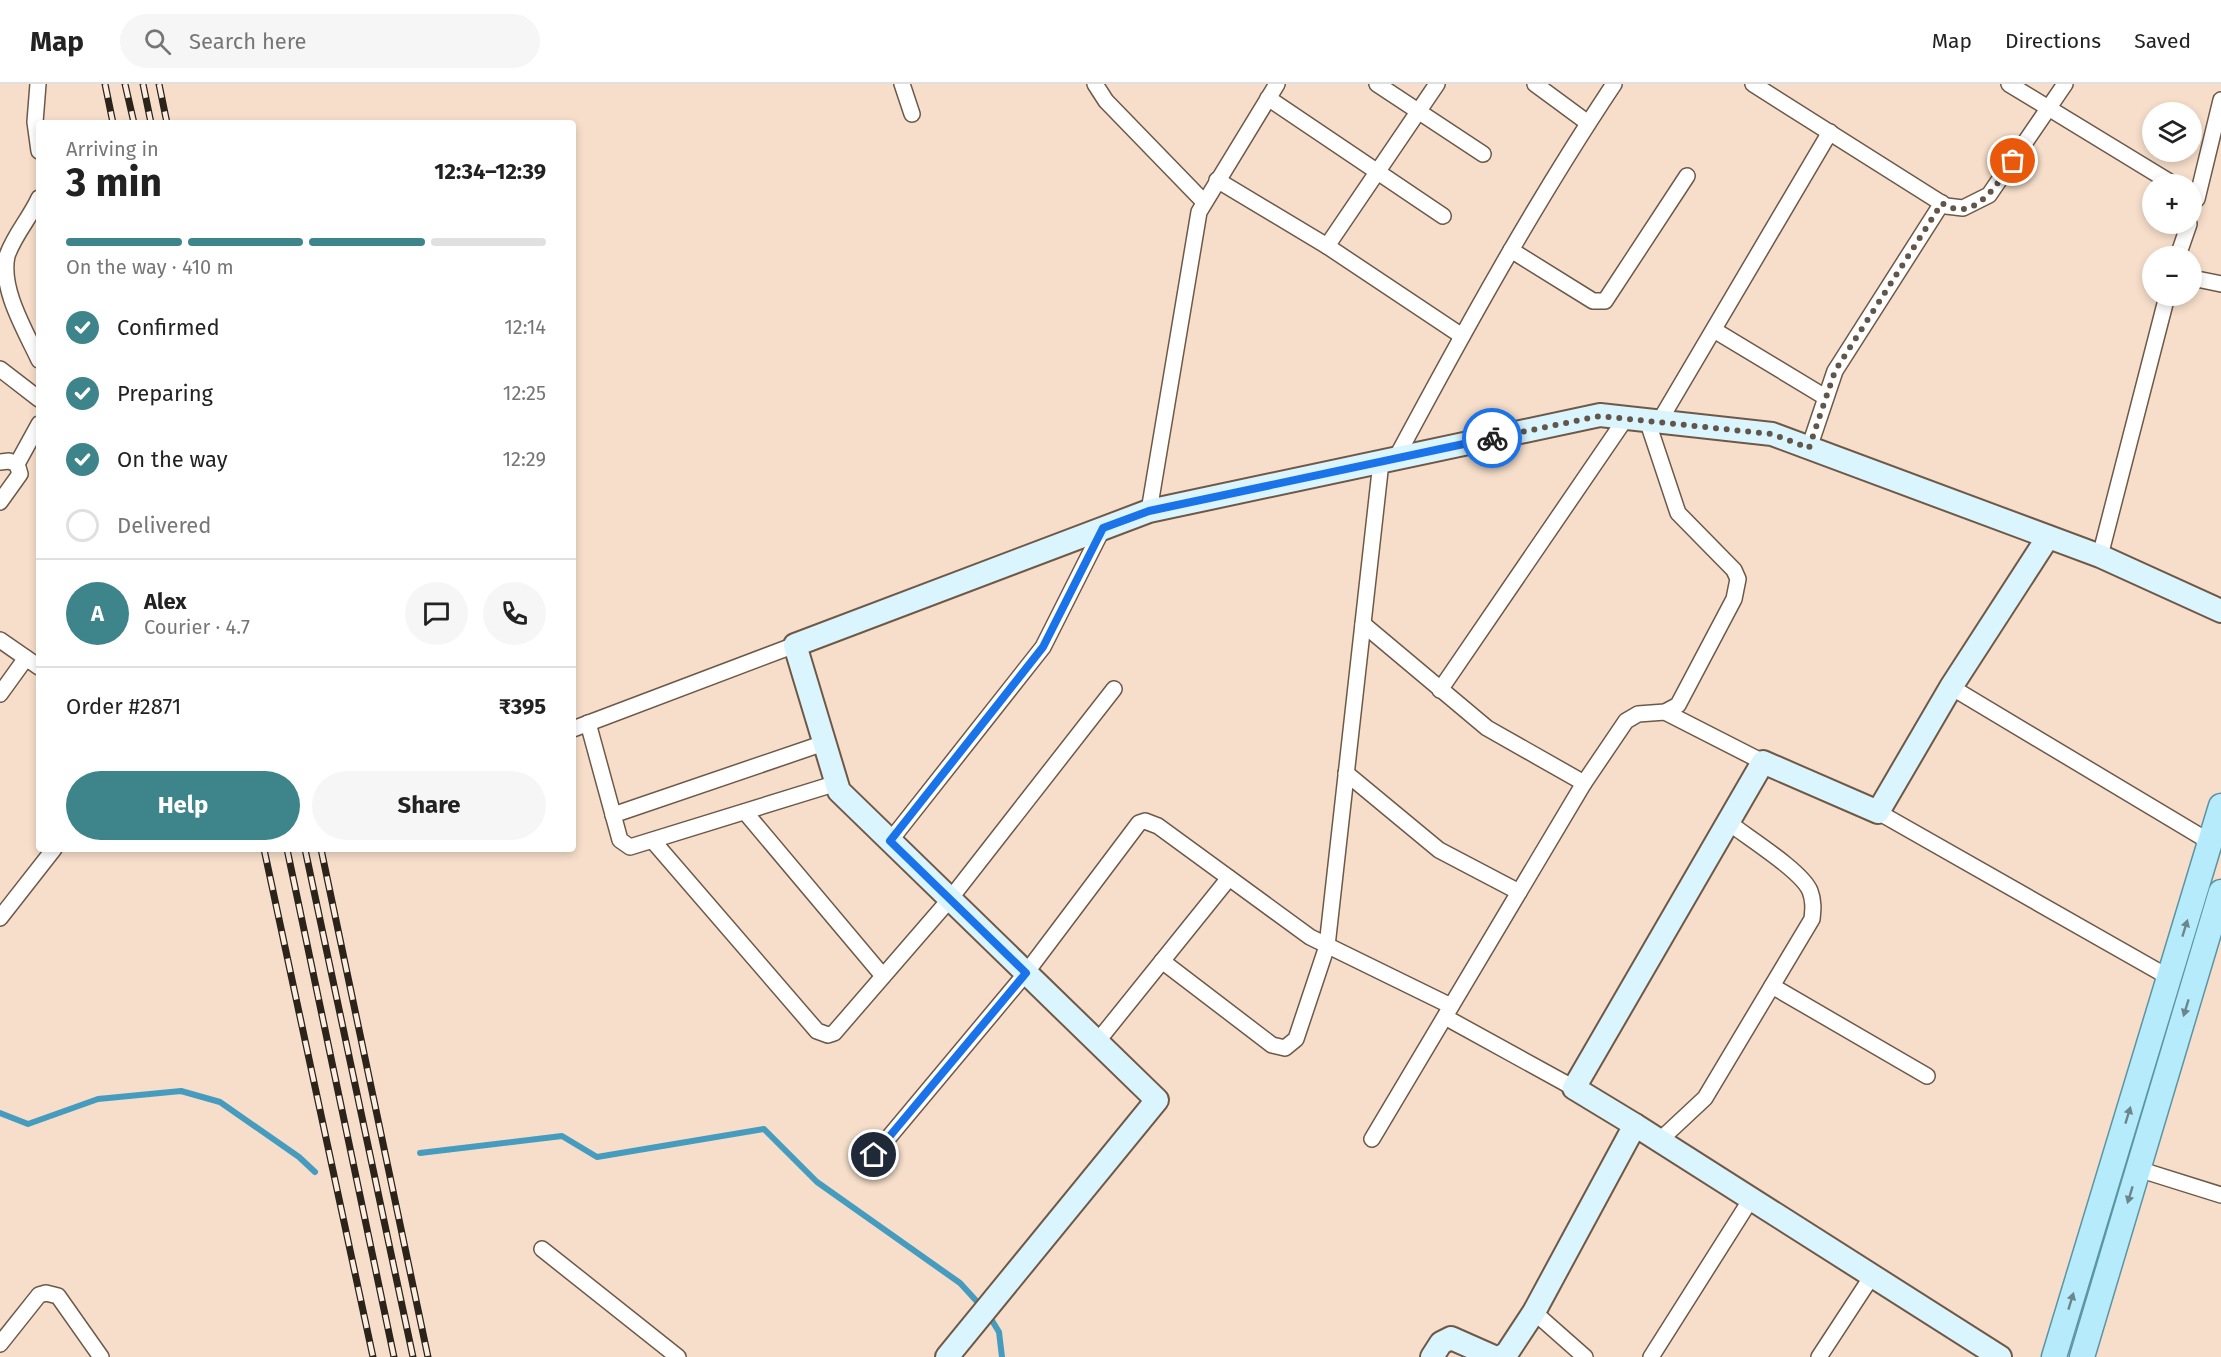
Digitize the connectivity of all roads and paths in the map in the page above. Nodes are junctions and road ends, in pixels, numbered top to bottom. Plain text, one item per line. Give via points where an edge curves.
1 (38, 84) edge
2 (902, 84) edge
3 (1095, 84) edge
4 (1277, 84) edge
5 (1377, 84) edge
6 (1437, 84) edge
7 (1535, 84) edge
8 (1614, 84) edge
9 (1753, 84) edge
10 (2009, 84) edge
11 (2066, 84) edge
12 (1268, 98) junction
13 (2221, 100) edge
14 (2049, 110) junction
15 (1418, 113) junction
16 (912, 114) dead end
17 (1588, 123) junction
18 (36, 129) edge
19 (1830, 132) junction
20 (1482, 154) dead end
21 (1377, 174) junction
22 (2156, 174) edge
23 (2200, 174) edge
24 (1687, 176) dead end
25 (1217, 180) junction
26 (36, 202) edge
27 (1204, 202) junction
28 (1942, 203) junction
29 (1443, 216) dead end
30 (1328, 246) junction
31 (4, 250) edge
32 (1511, 250) junction
33 (2202, 280) edge
34 (2221, 284) edge
35 (2164, 306) edge
36 (1714, 330) junction
37 (1462, 336) junction
38 (36, 354) edge
39 (0, 369) edge
40 (36, 397) edge
41 (1825, 397) junction
42 (1644, 420) junction
43 (36, 429) edge
44 (1809, 448) junction
45 (1388, 460) junction
46 (0, 462) edge
47 (17, 464) junction
48 (0, 502) edge
49 (1149, 511) junction
50 (1103, 528) junction
51 (2048, 537) junction
52 (2100, 556) junction
53 (2221, 611) edge
54 (1363, 624) junction
55 (0, 640) edge
56 (795, 645) junction
57 (33, 663) edge
58 (1951, 687) junction
59 (1114, 689) dead end
60 (1440, 690) junction
61 (0, 694) edge
62 (1665, 712) junction
63 (588, 723) junction
64 (576, 728) edge
65 (824, 742) junction
66 (1763, 762) junction
67 (1346, 773) junction
68 (837, 783) junction
69 (1584, 783) junction
70 (2221, 806) edge
71 (745, 812) junction
72 (1878, 812) junction
73 (613, 815) junction
74 (1728, 822) junction
75 (653, 841) junction
76 (890, 841) junction
77 (2210, 842) junction
78 (52, 852) edge
79 (1229, 878) junction
80 (1519, 892) junction
81 (2221, 892) edge
82 (950, 899) junction
83 (0, 918) edge
84 (1327, 946) junction
85 (1162, 961) junction
86 (1026, 973) junction
87 (883, 976) junction
88 (2170, 978) junction
89 (1772, 986) junction
90 (1448, 1012) junction
91 (1097, 1042) junction
92 (1928, 1077) dead end
93 (1574, 1088) junction
94 (1635, 1125) junction
95 (1372, 1139) dead end
96 (1659, 1140) junction
97 (874, 1155) dead end
98 (2138, 1169) junction
99 (2221, 1195) edge
100 (1751, 1199) junction
101 (542, 1249) dead end
102 (1872, 1276) junction
103 (1534, 1312) junction
104 (0, 1344) edge
105 (674, 1356) edge
106 (101, 1357) edge
107 (947, 1357) edge
108 (1432, 1357) edge
109 (1494, 1357) edge
110 (1501, 1357) edge
111 (1585, 1357) edge
112 (1651, 1357) edge
113 (1819, 1357) edge
114 (2000, 1357) edge
115 (2054, 1357) edge
116 (2082, 1357) edge

1 - 18 street
2 - 16 street
3 - 27 street via 1106,101
4 - 12 street
5 - 15 street
6 - 15 street
7 - 17 street
8 - 17 street
9 - 19 street
10 - 14 street
11 - 14 street
12 - 21 street
12 - 25 street
13 - 23 street
14 - 22 street
14 - 28 street via 1989,195 1963,208
15 - 20 street
15 - 21 street
17 - 32 street
19 - 28 street
19 - 36 street
21 - 29 street
21 - 30 street
24 - 32 street via 1605,301 1593,301
25 - 27 street
25 - 30 street
26 - 31 street
27 - 49 street via 1196,227
28 - 41 street via 1835,371
30 - 37 street
31 - 38 street via 3,274 11,300
32 - 37 street
33 - 34 street
35 - 52 street
36 - 41 street
36 - 42 street
37 - 45 street
39 - 40 street
41 - 44 street
42 - 44 street via 1772,434
42 - 45 street via 1600,416
42 - 60 street
42 - 62 street via 1678,513 1734,570 1738,579 1734,599 1678,705
43 - 47 street
44 - 51 street
45 - 49 street
45 - 54 street
46 - 47 street
47 - 48 street via 20,474
49 - 50 street
50 - 56 street
50 - 76 street via 1043,647
51 - 52 street
51 - 58 street
52 - 53 street
54 - 60 street
54 - 67 street
55 - 57 street
56 - 63 street
56 - 65 street
57 - 61 street
58 - 72 street
58 - 77 street
59 - 82 street
60 - 69 street via 1486,728
62 - 66 street
62 - 69 street via 1638,714 1626,721
63 - 64 street
63 - 73 street
65 - 68 street
65 - 73 street
66 - 72 street
66 - 74 street
67 - 80 street via 1439,850
67 - 84 street
68 - 71 street
68 - 76 street via 839,791
69 - 80 street
70 - 77 main road
71 - 75 street
71 - 87 street
72 - 88 street
73 - 75 street via 624,844 636,846
74 - 89 street via 1800,877 1814,904 1812,919
74 - 93 street
75 - 87 street via 817,1031 834,1033
76 - 82 street
88 -> 77 main road
78 - 83 street
79 - 84 street
79 - 85 street
79 - 86 street via 1144,820
80 - 90 street
81 -> 98 main road
82 - 86 street
82 - 87 street
84 - 85 street via 1296,1039 1285,1048 1272,1045
84 - 90 street
85 - 91 street
86 - 91 street
86 - 97 street
115 -> 88 main road
89 - 92 street
89 - 96 street via 1705,1098
90 - 93 street
90 - 95 street
91 - 107 street via 1157,1100
93 - 94 street
94 - 96 street
94 - 103 street
96 - 100 street
98 - 99 street
98 -> 116 main road
100 - 102 street
100 - 112 street
101 - 105 street
102 - 113 street
102 - 114 street
103 - 110 street
103 - 111 street
104 - 106 street via 39,1295 53,1294
108 - 109 street via 1441,1343 1451,1338

